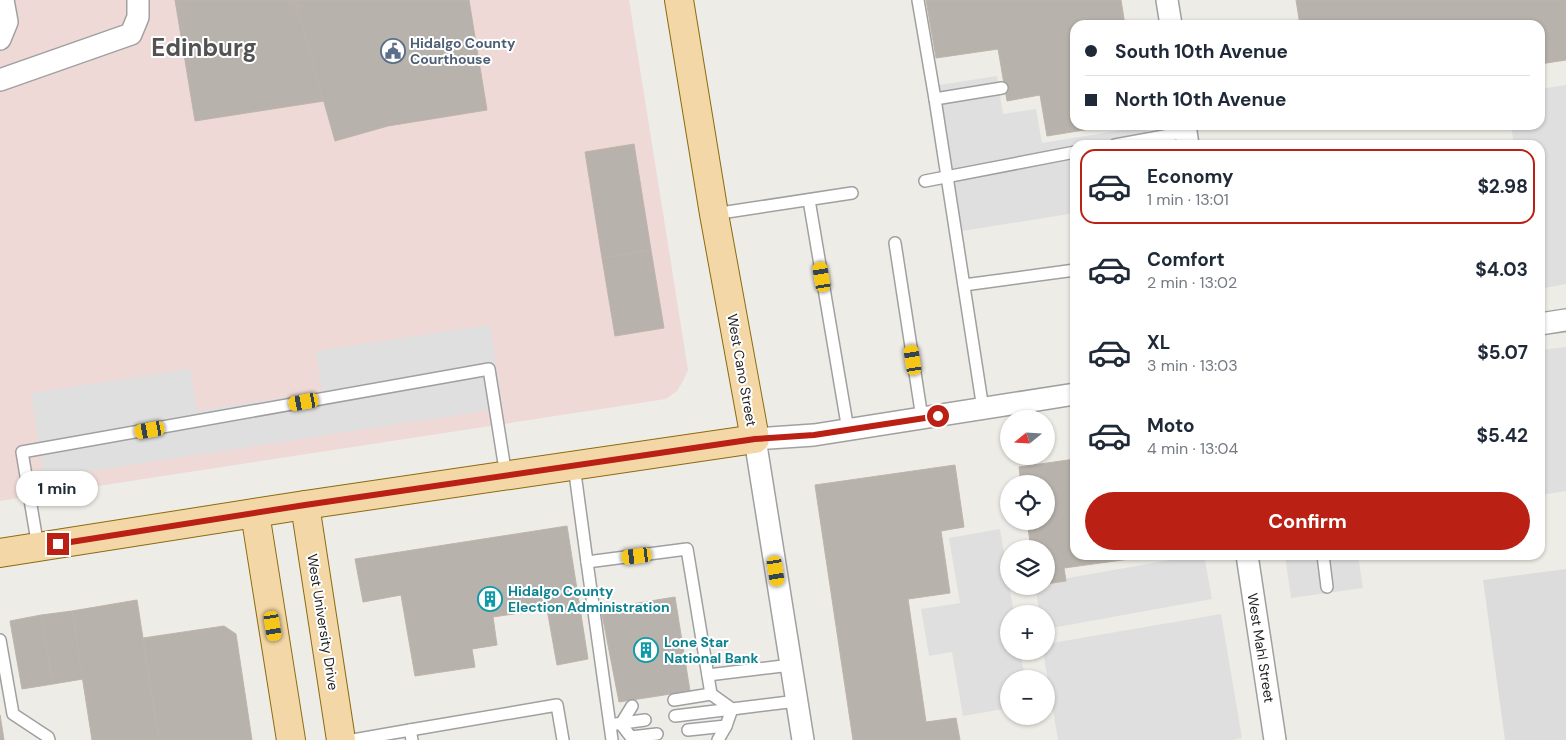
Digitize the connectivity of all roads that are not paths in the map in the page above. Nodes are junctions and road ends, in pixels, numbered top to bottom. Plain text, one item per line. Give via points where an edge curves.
1 (3, 0) edge
2 (138, 0) edge
3 (679, 0) edge
4 (918, 0) edge
5 (1167, 0) edge
6 (1170, 20) edge
7 (0, 39) edge
8 (0, 80) edge
9 (1002, 88) dead end
10 (935, 99) junction
11 (1186, 134) edge
12 (1147, 140) edge
13 (1070, 153) edge
14 (947, 176) junction
15 (925, 181) dead end
16 (852, 193) dead end
17 (809, 200) junction
18 (714, 214) junction
19 (895, 243) dead end
20 (1070, 271) edge
21 (964, 285) junction
22 (1566, 320) edge
23 (1545, 323) edge
24 (1070, 395) edge
25 (983, 408) junction
26 (922, 418) junction
27 (848, 430) junction
28 (755, 439) junction
29 (574, 466) junction
30 (506, 476) junction
31 (305, 505) junction
32 (255, 513) junction
33 (38, 547) junction
34 (0, 553) edge
35 (1248, 560) edge
36 (1324, 560) edge
37 (587, 562) junction
38 (1327, 587) dead end
39 (0, 640) edge
40 (791, 665) junction
41 (708, 675) junction
42 (711, 694) junction
43 (674, 700) dead end
44 (796, 701) junction
45 (632, 706) dead end
46 (732, 709) junction
47 (676, 716) dead end
48 (644, 720) dead end
49 (615, 725) junction
50 (726, 726) junction
51 (688, 730) dead end
52 (657, 734) dead end
53 (411, 735) edge
54 (632, 738) edge
55 (49, 740) edge
56 (291, 740) edge
57 (341, 740) edge
58 (353, 740) edge
59 (563, 740) edge
60 (612, 740) edge
61 (718, 740) edge
62 (803, 740) edge
63 (1275, 740) edge

1 - 7 street via 7,22
2 - 8 street via 138,17 131,34
3 - 18 main road, West Cano Street
4 - 10 lane
5 - 6 street
9 - 10 lane
10 - 14 lane
11 - 12 lane
13 - 14 lane
14 - 15 lane
14 - 21 lane
16 - 17 lane
17 - 18 lane
17 - 27 lane
18 - 28 main road, West Cano Street
19 - 26 lane
20 - 21 lane
21 - 25 lane
22 - 23 street
24 - 25 street
25 - 26 street
26 - 27 street
27 - 28 street
28 - 29 main road
28 - 40 street, West Cano Street
29 - 30 main road
29 - 37 lane
30 - 31 main road
30 - 33 lane via 488,369 22,452
31 - 32 main road
31 - 57 main road, West University Drive
32 - 33 main road
32 - 56 main road
33 - 34 main road
35 - 63 street, West Mahl Street
36 - 38 lane
37 - 41 lane via 687,549
37 - 49 lane
39 - 55 lane via 13,714
40 - 41 lane
40 - 44 street, West Cano Street
41 - 42 lane
42 - 43 lane
42 - 46 lane
44 - 46 lane
44 - 62 street, West Cano Street
45 - 49 lane
46 - 47 lane
46 - 50 lane
48 - 49 lane
49 - 54 lane
49 - 60 lane
50 - 51 lane
50 - 61 lane
52 - 54 lane
53 - 58 lane
53 - 59 lane via 557,705

